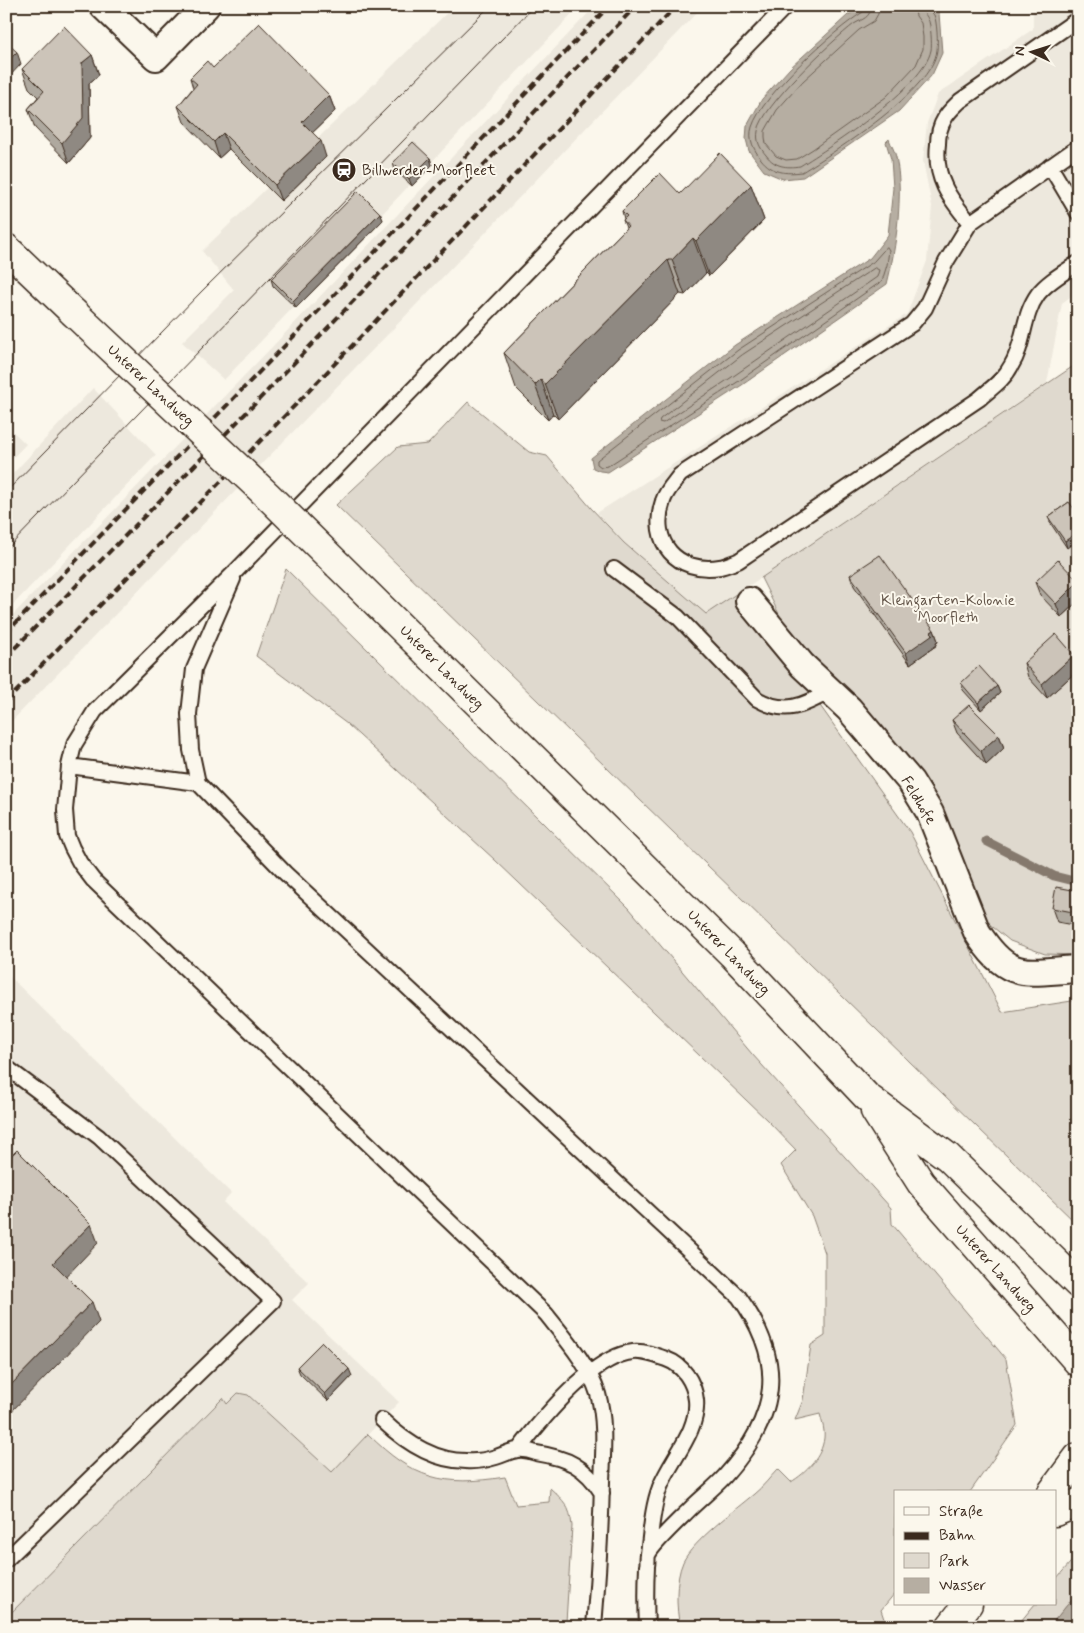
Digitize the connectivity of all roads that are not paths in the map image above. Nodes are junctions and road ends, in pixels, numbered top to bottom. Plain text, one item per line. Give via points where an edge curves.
1 (103, 6) edge
2 (206, 6) edge
3 (786, 6) edge
4 (1078, 19) edge
5 (1078, 147) edge
6 (1050, 166) junction
7 (1078, 213) edge
8 (970, 223) junction
9 (6, 248) edge
10 (1078, 263) edge
11 (614, 569) dead end
12 (236, 571) junction
13 (749, 601) dead end
14 (830, 691) junction
15 (69, 766) junction
16 (198, 783) junction
17 (1078, 969) edge
18 (6, 1067) edge
19 (867, 1097) junction
20 (1078, 1284) edge
21 (1078, 1362) edge
22 (588, 1374) junction
23 (382, 1420) dead end
24 (519, 1449) junction
25 (1078, 1457) edge
26 (1053, 1490) edge
27 (602, 1493) junction
28 (1078, 1503) edge
29 (1056, 1512) edge
30 (648, 1554) junction
31 (6, 1560) edge
32 (966, 1606) edge
33 (594, 1627) edge
34 (647, 1627) edge
35 (950, 1627) edge

1 - 2 street via 156,57
3 - 12 lane
4 - 8 lane via 960,101 946,116 938,140 938,170 952,201
5 - 6 lane
6 - 7 lane
6 - 8 lane
8 - 10 lane via 946,262 925,308 912,324 680,475 662,501 660,519 660,536 676,559 712,568 738,561 979,399 1011,367 1030,309 1039,294
9 - 19 main road, Unterer Landweg, bridge via 338,565 732,954
11 - 14 lane via 678,617 757,699 768,706 795,707
12 - 15 lane via 95,710 74,744
12 - 16 lane via 194,669 189,714 191,750
13 - 14 street, Feldhofe via 802,665
14 - 17 street, Feldhofe via 911,782 930,813 977,932 988,949 999,961 1026,972
15 - 16 lane
15 - 22 lane via 68,836 80,863 93,880 546,1314
16 - 30 lane via 285,873 739,1297 752,1315 766,1348 772,1374 770,1396 761,1425 750,1446 724,1477 670,1528
18 - 31 lane via 99,1137 273,1301
19 - 20 main road, Unterer Landweg via 948,1157
19 - 21 main road, Unterer Landweg via 921,1183
22 - 24 lane via 538,1423
22 - 27 lane via 598,1394 602,1419
22 - 30 lane via 621,1355 645,1352 671,1361 691,1382 696,1400 694,1418 654,1504
23 - 24 lane via 412,1445 452,1460 481,1461
24 - 27 lane via 568,1461 592,1478
25 - 26 main road
27 - 33 lane
28 - 29 main road
30 - 34 lane
32 - 35 main road

